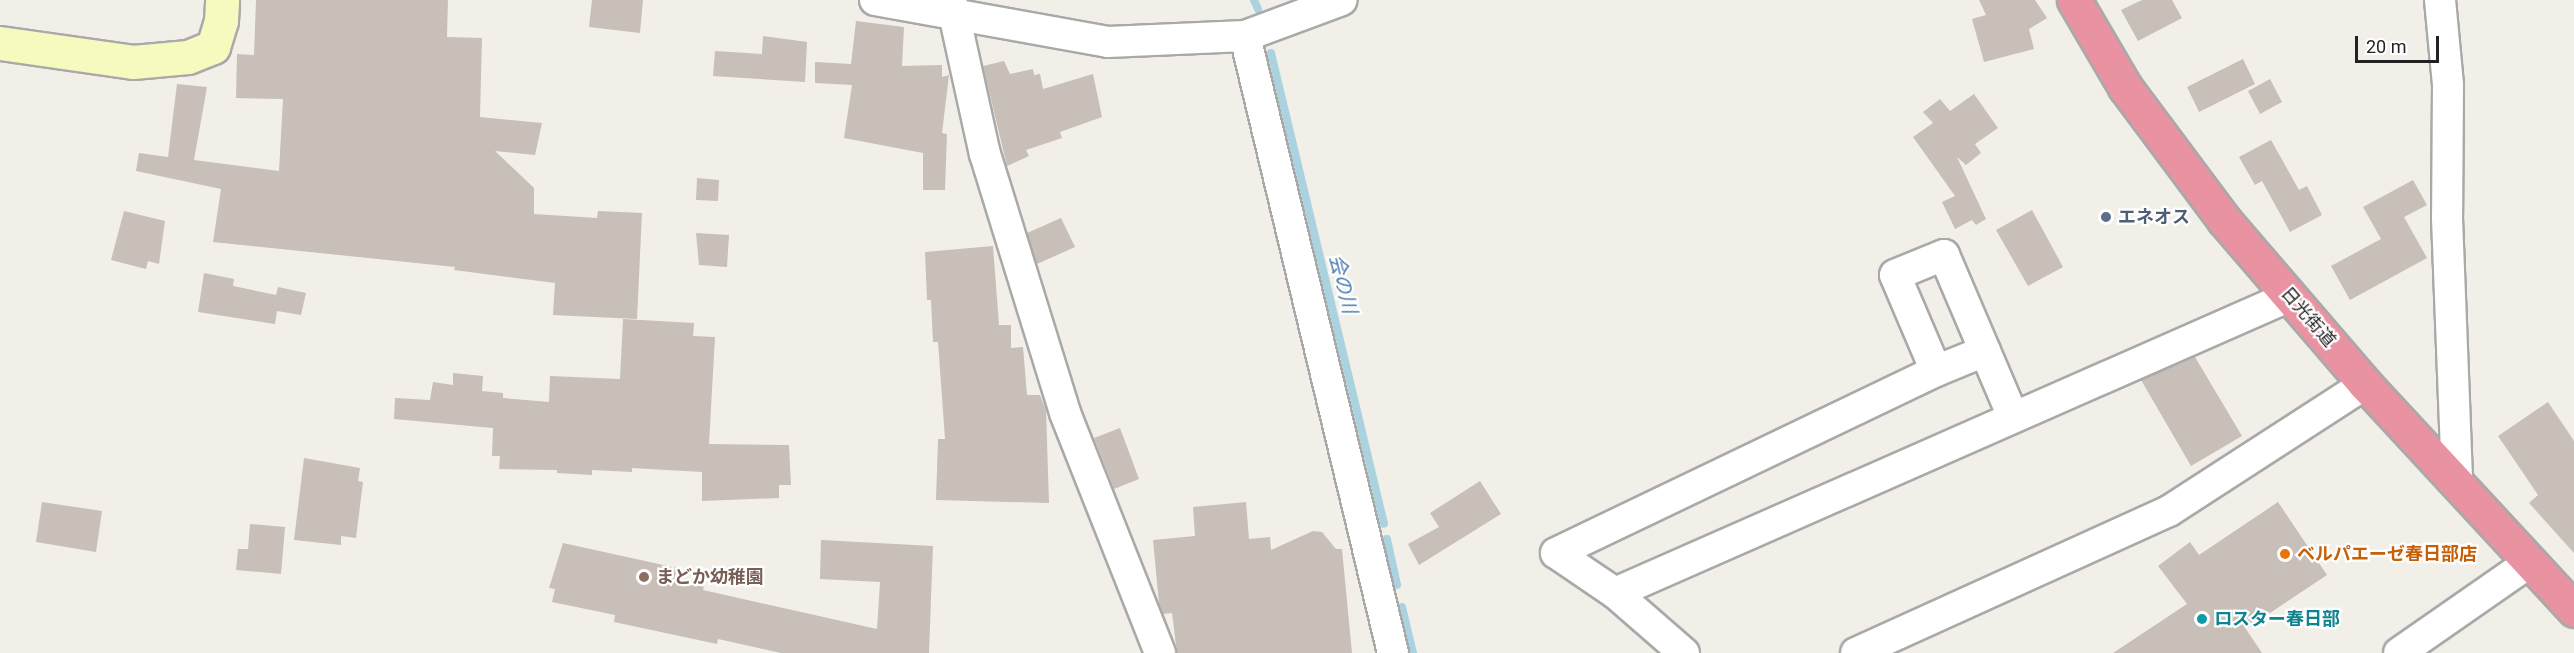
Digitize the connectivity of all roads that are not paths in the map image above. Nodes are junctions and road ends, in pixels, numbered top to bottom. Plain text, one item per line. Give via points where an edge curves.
1 (222, 0) edge
2 (874, 0) edge
3 (1342, 0) edge
4 (2074, 0) edge
5 (2440, 0) edge
6 (952, 8) edge
7 (1245, 36) junction
8 (0, 43) edge
9 (2289, 296) junction
10 (1985, 351) junction
11 (1936, 371) junction
12 (2366, 384) junction
13 (2013, 417) junction
14 (2457, 480) junction
15 (2530, 562) junction
16 (1615, 593) junction
17 (2574, 610) edge
18 (1160, 653) edge
19 (1393, 653) edge
20 (1684, 653) edge
21 (1856, 653) edge
22 (2399, 653) edge

1 - 8 street via 213,47 188,57 133,62
2 - 6 street
3 - 7 street
4 - 9 highway, 日光街道 via 2125,87 2224,220
5 - 14 street via 2448,85 2447,218
6 - 7 street via 1108,42
6 - 18 street via 986,154 1065,413
7 - 19 street
9 - 12 highway, 日光街道
9 - 13 street
10 - 11 street
10 - 11 street via 1944,255 1895,275
10 - 13 street
11 - 16 street via 1556,553
12 - 14 highway, 日光街道
12 - 21 street via 2169,511
13 - 16 street
14 - 15 highway, 日光街道
15 - 17 highway, 日光街道
15 - 22 street
16 - 20 street

